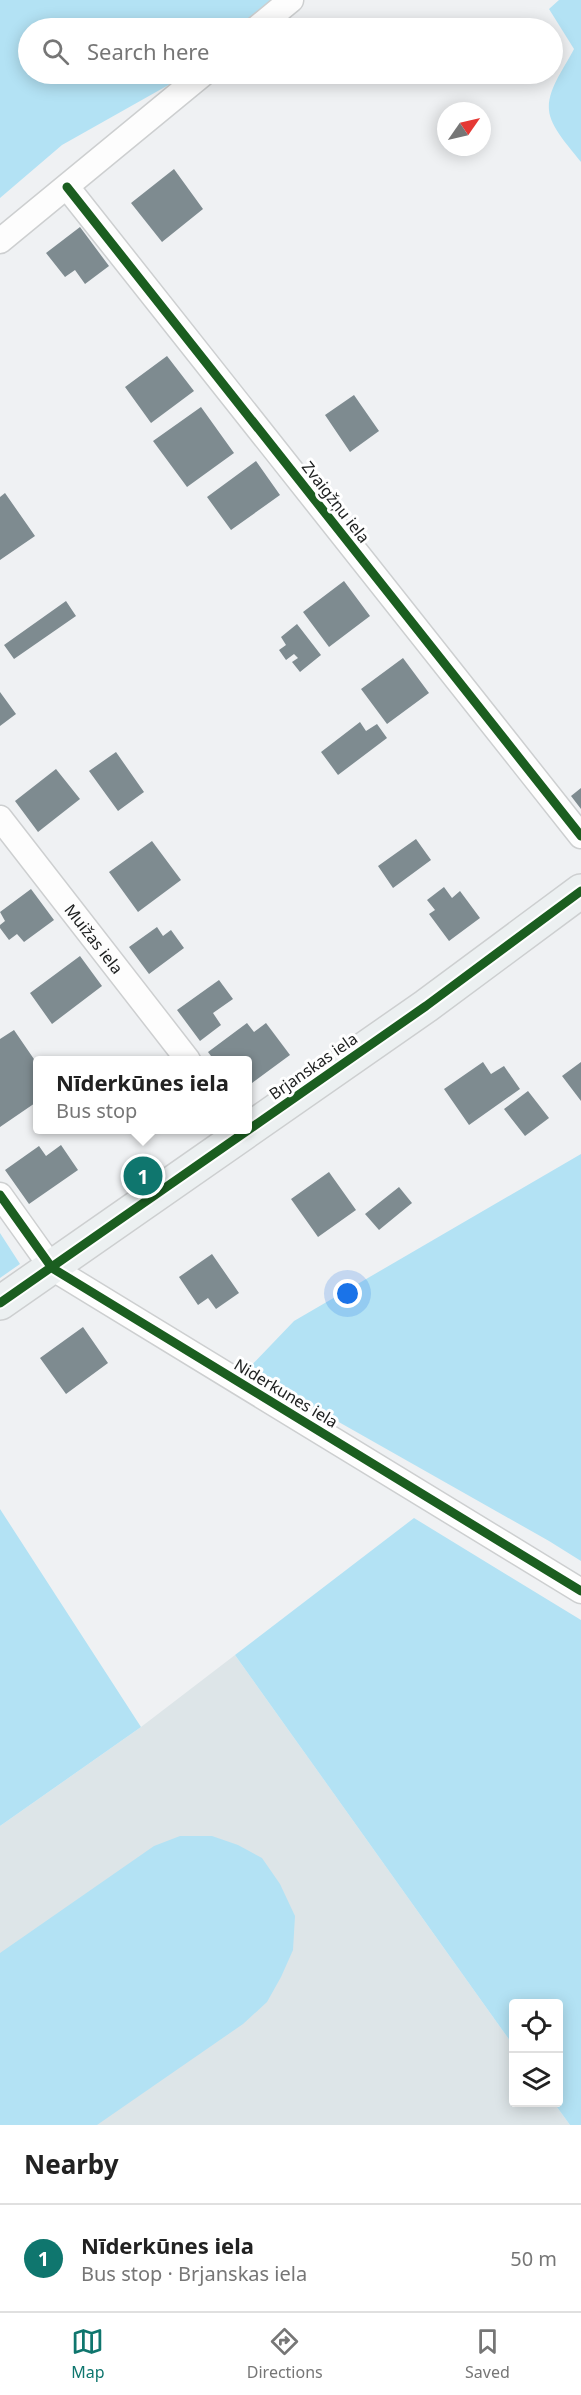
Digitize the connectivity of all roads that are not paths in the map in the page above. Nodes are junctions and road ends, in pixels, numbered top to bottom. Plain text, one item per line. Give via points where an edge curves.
1 (291, 0) edge
2 (269, 18) edge
3 (191, 84) edge
4 (67, 187) junction
5 (0, 241) edge
6 (0, 818) edge
7 (581, 836) edge
8 (581, 891) edge
9 (185, 1056) edge
10 (252, 1125) edge
11 (239, 1134) edge
12 (0, 1195) edge
13 (52, 1268) junction
14 (0, 1303) edge
15 (581, 1591) edge

1 - 2 street
3 - 4 street
4 - 5 street
4 - 7 street, Zvaigžņu iela
6 - 9 street, Muižas iela
8 - 10 main road, Brjanskas iela via 426,1006
11 - 13 main road, Brjanskas iela
12 - 13 street, Niderkunes iela
13 - 14 main road, Brjanskas iela
13 - 15 street, Niderkunes iela

